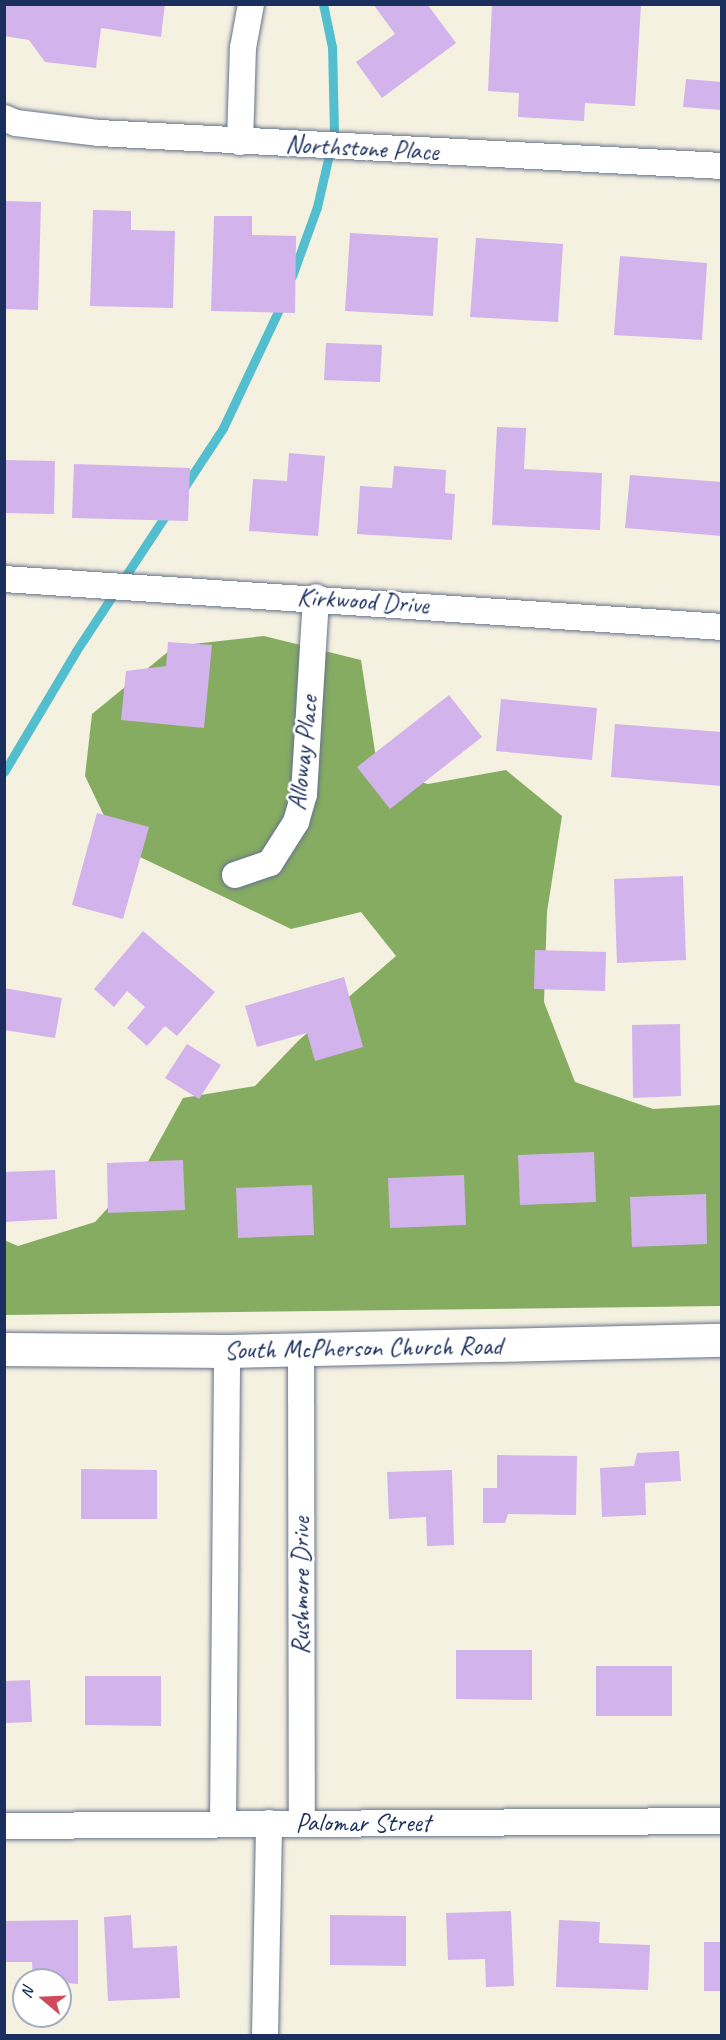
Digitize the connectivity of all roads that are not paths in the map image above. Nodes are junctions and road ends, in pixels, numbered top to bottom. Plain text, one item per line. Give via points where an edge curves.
1 (251, 4) edge
2 (4, 118) edge
3 (240, 142) junction
4 (722, 166) edge
5 (4, 579) edge
6 (316, 597) junction
7 (722, 627) edge
8 (235, 875) dead end
9 (722, 1340) edge
10 (301, 1349) junction
11 (4, 1350) edge
12 (227, 1351) junction
13 (722, 1821) edge
14 (223, 1823) junction
15 (269, 1823) junction
16 (302, 1823) junction
17 (4, 1826) edge
18 (265, 2036) edge

1 - 3 street via 243,48
2 - 3 street, Northstone Place via 16,123 99,133
3 - 4 street, Northstone Place
5 - 6 street, Kirkwood Drive
6 - 7 street, Kirkwood Drive
6 - 8 street, Alloway Place via 304,794 299,812 284,845 270,863
9 - 10 main road, South McPherson Church Road
10 - 12 main road, South McPherson Church Road
10 - 16 street, Rushmore Drive
11 - 12 main road, South McPherson Church Road
12 - 14 street
13 - 16 street, Palomar Street
14 - 15 street, Palomar Street
14 - 17 street, Palomar Street
15 - 16 street, Palomar Street
15 - 18 street

